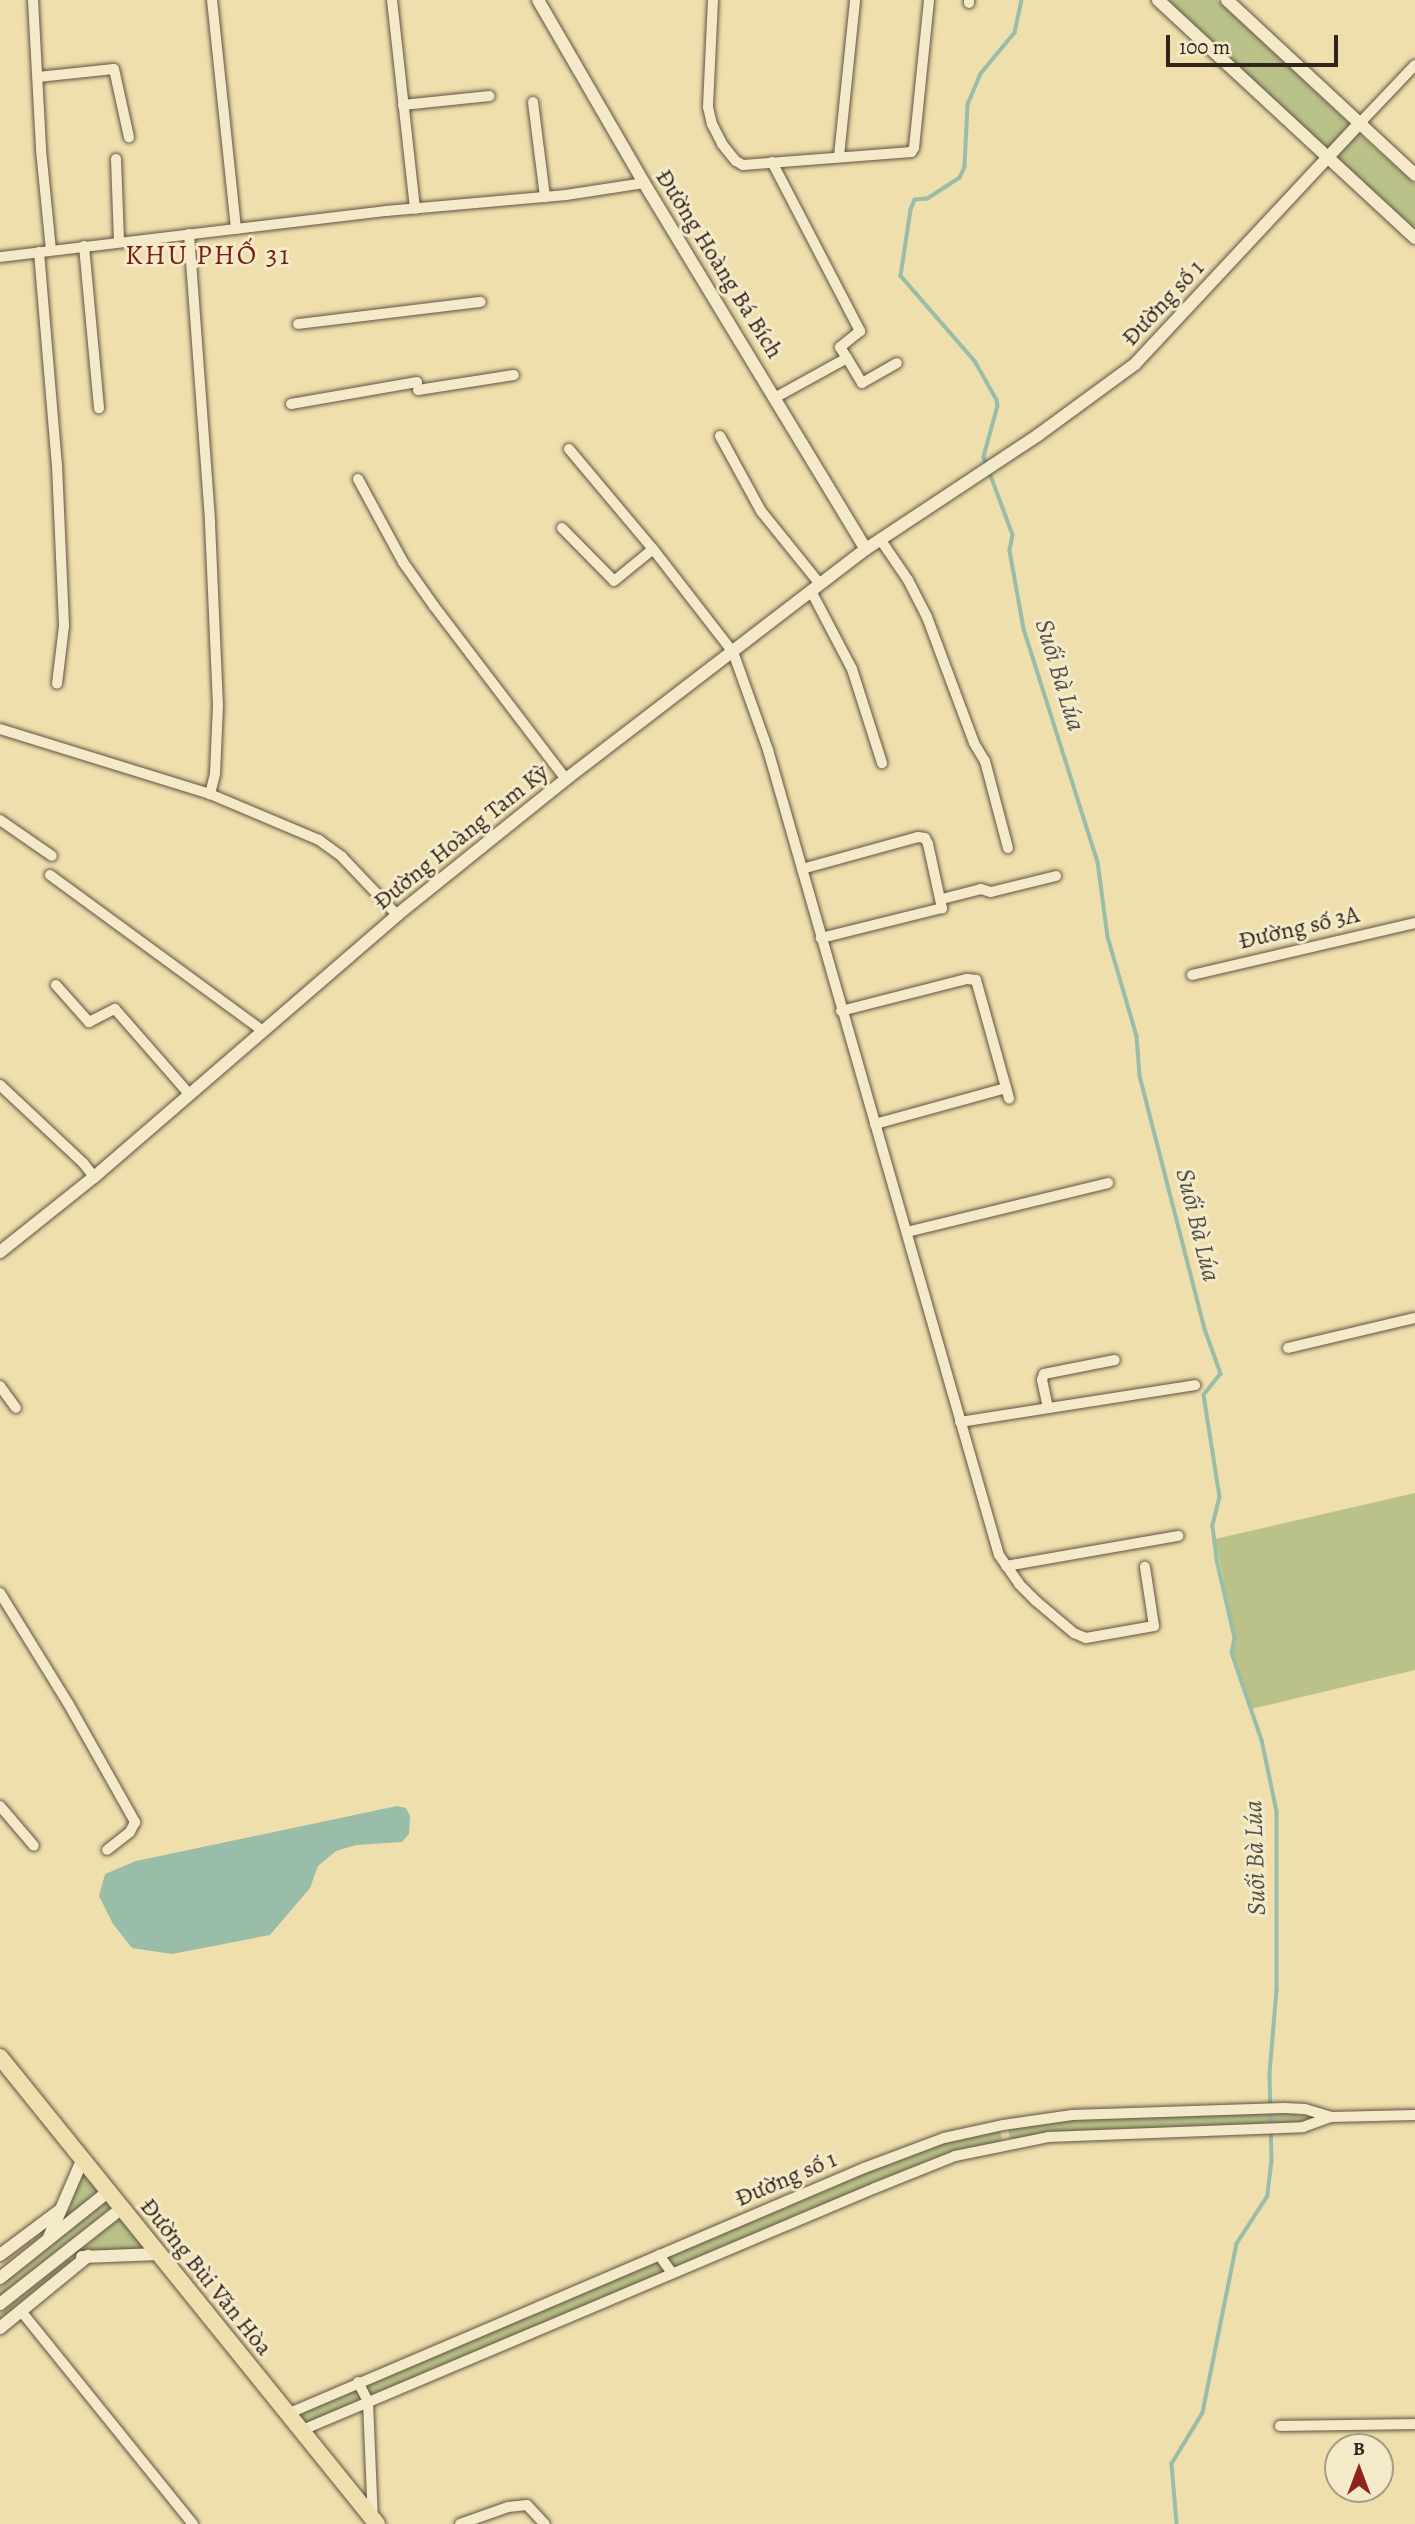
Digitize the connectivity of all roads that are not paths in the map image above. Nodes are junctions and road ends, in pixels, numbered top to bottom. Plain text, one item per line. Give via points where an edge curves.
1 (33, 0) edge
2 (212, 0) edge
3 (392, 0) edge
4 (538, 0) edge
5 (713, 0) edge
6 (855, 0) edge
7 (929, 0) edge
8 (1158, 0) edge
9 (1227, 0) edge
10 (1415, 65) edge
11 (38, 77) junction
12 (490, 96) dead end
13 (533, 102) dead end
14 (403, 104) junction
15 (1359, 124) junction
16 (129, 138) dead end
17 (839, 156) junction
18 (116, 159) dead end
19 (1328, 160) junction
20 (772, 162) junction
21 (1415, 175) edge
22 (644, 183) junction
23 (545, 197) junction
24 (415, 209) junction
25 (236, 229) junction
26 (190, 234) junction
27 (1415, 238) edge
28 (119, 243) junction
29 (84, 246) junction
30 (51, 250) junction
31 (39, 252) junction
32 (0, 257) edge
33 (481, 302) dead end
34 (298, 324) dead end
35 (847, 358) junction
36 (897, 363) dead end
37 (514, 375) dead end
38 (776, 397) junction
39 (291, 404) dead end
40 (99, 408) dead end
41 (720, 436) dead end
42 (569, 449) dead end
43 (358, 479) dead end
44 (969, 480) joint
45 (562, 528) dead end
46 (880, 539) junction
47 (653, 549) junction
48 (866, 550) junction
49 (816, 587) junction
50 (733, 652) junction
51 (58, 684) dead end
52 (0, 729) edge
53 (882, 763) dead end
54 (566, 779) junction
55 (210, 794) junction
56 (0, 820) edge
57 (1008, 848) dead end
58 (52, 856) dead end
59 (802, 869) junction
60 (50, 875) dead end
61 (1056, 876) dead end
62 (942, 899) junction
63 (397, 915) junction
64 (1415, 923) edge
65 (821, 938) junction
66 (1192, 975) dead end
67 (56, 985) dead end
68 (841, 1011) junction
69 (263, 1031) junction
70 (0, 1085) edge
71 (190, 1095) junction
72 (875, 1124) junction
73 (94, 1177) junction
74 (1108, 1183) dead end
75 (906, 1232) junction
76 (0, 1252) edge
77 (1415, 1318) edge
78 (1288, 1348) dead end
79 (1115, 1360) dead end
80 (1195, 1385) dead end
81 (0, 1386) edge
82 (16, 1408) dead end
83 (1048, 1408) junction
84 (960, 1422) junction
85 (1178, 1536) dead end
86 (1006, 1566) junction
87 (1145, 1567) dead end
88 (0, 1593) edge
89 (0, 1806) edge
90 (34, 1846) dead end
91 (107, 1850) dead end
92 (0, 2057) edge
93 (1415, 2115) edge
94 (1331, 2117) junction
95 (1003, 2125) junction
96 (1007, 2144) junction
97 (83, 2158) junction
98 (109, 2191) junction
99 (122, 2207) junction
100 (61, 2210) junction
101 (47, 2241) junction
102 (159, 2254) junction
103 (0, 2255) edge
104 (659, 2255) junction
105 (88, 2256) junction
106 (61, 2257) junction
107 (672, 2273) junction
108 (0, 2278) edge
109 (0, 2304) edge
110 (21, 2311) junction
111 (0, 2328) edge
112 (358, 2382) junction
113 (368, 2402) junction
114 (287, 2414) junction
115 (1415, 2424) edge
116 (1280, 2426) dead end
117 (300, 2431) junction
118 (375, 2522) edge
119 (193, 2524) edge
120 (460, 2524) edge
121 (545, 2524) edge

1 - 11 street
2 - 25 street
3 - 14 street
4 - 22 street, Đường Hoàng Bá Bích
5 - 20 street via 708,107 712,124 736,161 743,165
6 - 17 street
7 - 17 street via 914,148 900,155
8 - 19 street
9 - 15 street
10 - 15 street
11 - 16 street via 114,69
11 - 30 street
12 - 14 street
13 - 23 street
14 - 24 street
15 - 19 street, Đường số 1
15 - 21 street
17 - 20 street
18 - 28 street
19 - 27 street
19 - 44 street, Đường số 1 via 1135,364
20 - 35 street via 859,323 856,337 840,347
22 - 23 street
22 - 38 street, Đường Hoàng Bá Bích
23 - 24 street
24 - 25 street
25 - 26 street
26 - 28 street
26 - 55 street via 209,499 218,713 215,785
28 - 29 street
29 - 30 street
29 - 40 street
30 - 31 street
31 - 32 street
31 - 51 street via 57,465 64,626
33 - 34 street
35 - 36 street via 862,383
35 - 38 street
37 - 39 street
38 - 48 street, Đường Hoàng Bá Bích
41 - 49 street via 761,511
42 - 47 street
43 - 54 street via 433,606
44 - 46 street, Đường Hoàng Tam Kỳ
45 - 47 street via 614,580
46 - 48 street, Đường Hoàng Tam Kỳ
46 - 57 street via 927,617 985,761
47 - 50 street
48 - 49 street, Đường Hoàng Tam Kỳ
49 - 50 street, Đường Hoàng Tam Kỳ
49 - 53 street via 852,668
50 - 54 street, Đường Hoàng Tam Kỳ
50 - 59 street via 768,750
52 - 55 street
54 - 63 street, Đường Hoàng Tam Kỳ
55 - 63 street via 319,840 342,857
56 - 58 street
59 - 62 street via 923,837
59 - 65 street
60 - 69 street
61 - 62 street
62 - 65 street via 941,909
63 - 69 street, Đường Hoàng Tam Kỳ
64 - 66 street, Đường số 3A
65 - 68 street
67 - 71 street via 89,1022 116,1009
68 - 72 street
68 - 72 street via 972,979 979,984 1007,1093
69 - 71 street, Đường Hoàng Tam Kỳ
70 - 73 street
71 - 73 street, Đường Hoàng Tam Kỳ
72 - 75 street
73 - 76 street, Đường Hoàng Tam Kỳ
74 - 75 street
75 - 84 street
77 - 78 street
79 - 83 street via 1044,1374
80 - 83 street
81 - 82 street
83 - 84 street
84 - 86 street via 993,1537
85 - 86 street
86 - 87 street via 1035,1601 1086,1638 1154,1626
88 - 91 street via 135,1822 130,1832
89 - 90 street
92 - 97 main road, Đường Bùi Văn Hòa
93 - 94 street, Đường số 1
94 - 95 street, Đường số 1 via 1284,2108 1252,2108 1072,2115
94 - 96 street, Đường số 1 via 1303,2127 1085,2134
95 - 96 street
95 - 104 street, Đường số 1 via 915,2148
96 - 107 street, Đường số 1 via 923,2168
97 - 98 main road, Đường Bùi Văn Hòa
97 - 100 street
98 - 99 main road, Đường Bùi Văn Hòa
98 - 101 street
99 - 102 main road, Đường Bùi Văn Hòa
99 - 106 street
100 - 101 street
100 - 103 street
101 - 108 street
102 - 105 street
102 - 114 main road, Đường Bùi Văn Hòa
104 - 107 street
104 - 112 street, Đường số 1
105 - 106 street
105 - 110 street
106 - 109 street
107 - 113 street, Đường số 1
110 - 111 street
110 - 119 street
112 - 113 street
112 - 114 street, Đường số 1
113 - 117 street, Đường số 1
113 - 118 street
114 - 117 main road, Đường Bùi Văn Hòa
115 - 116 street
117 - 118 main road, Đường Bùi Văn Hòa
120 - 121 street via 527,2505

